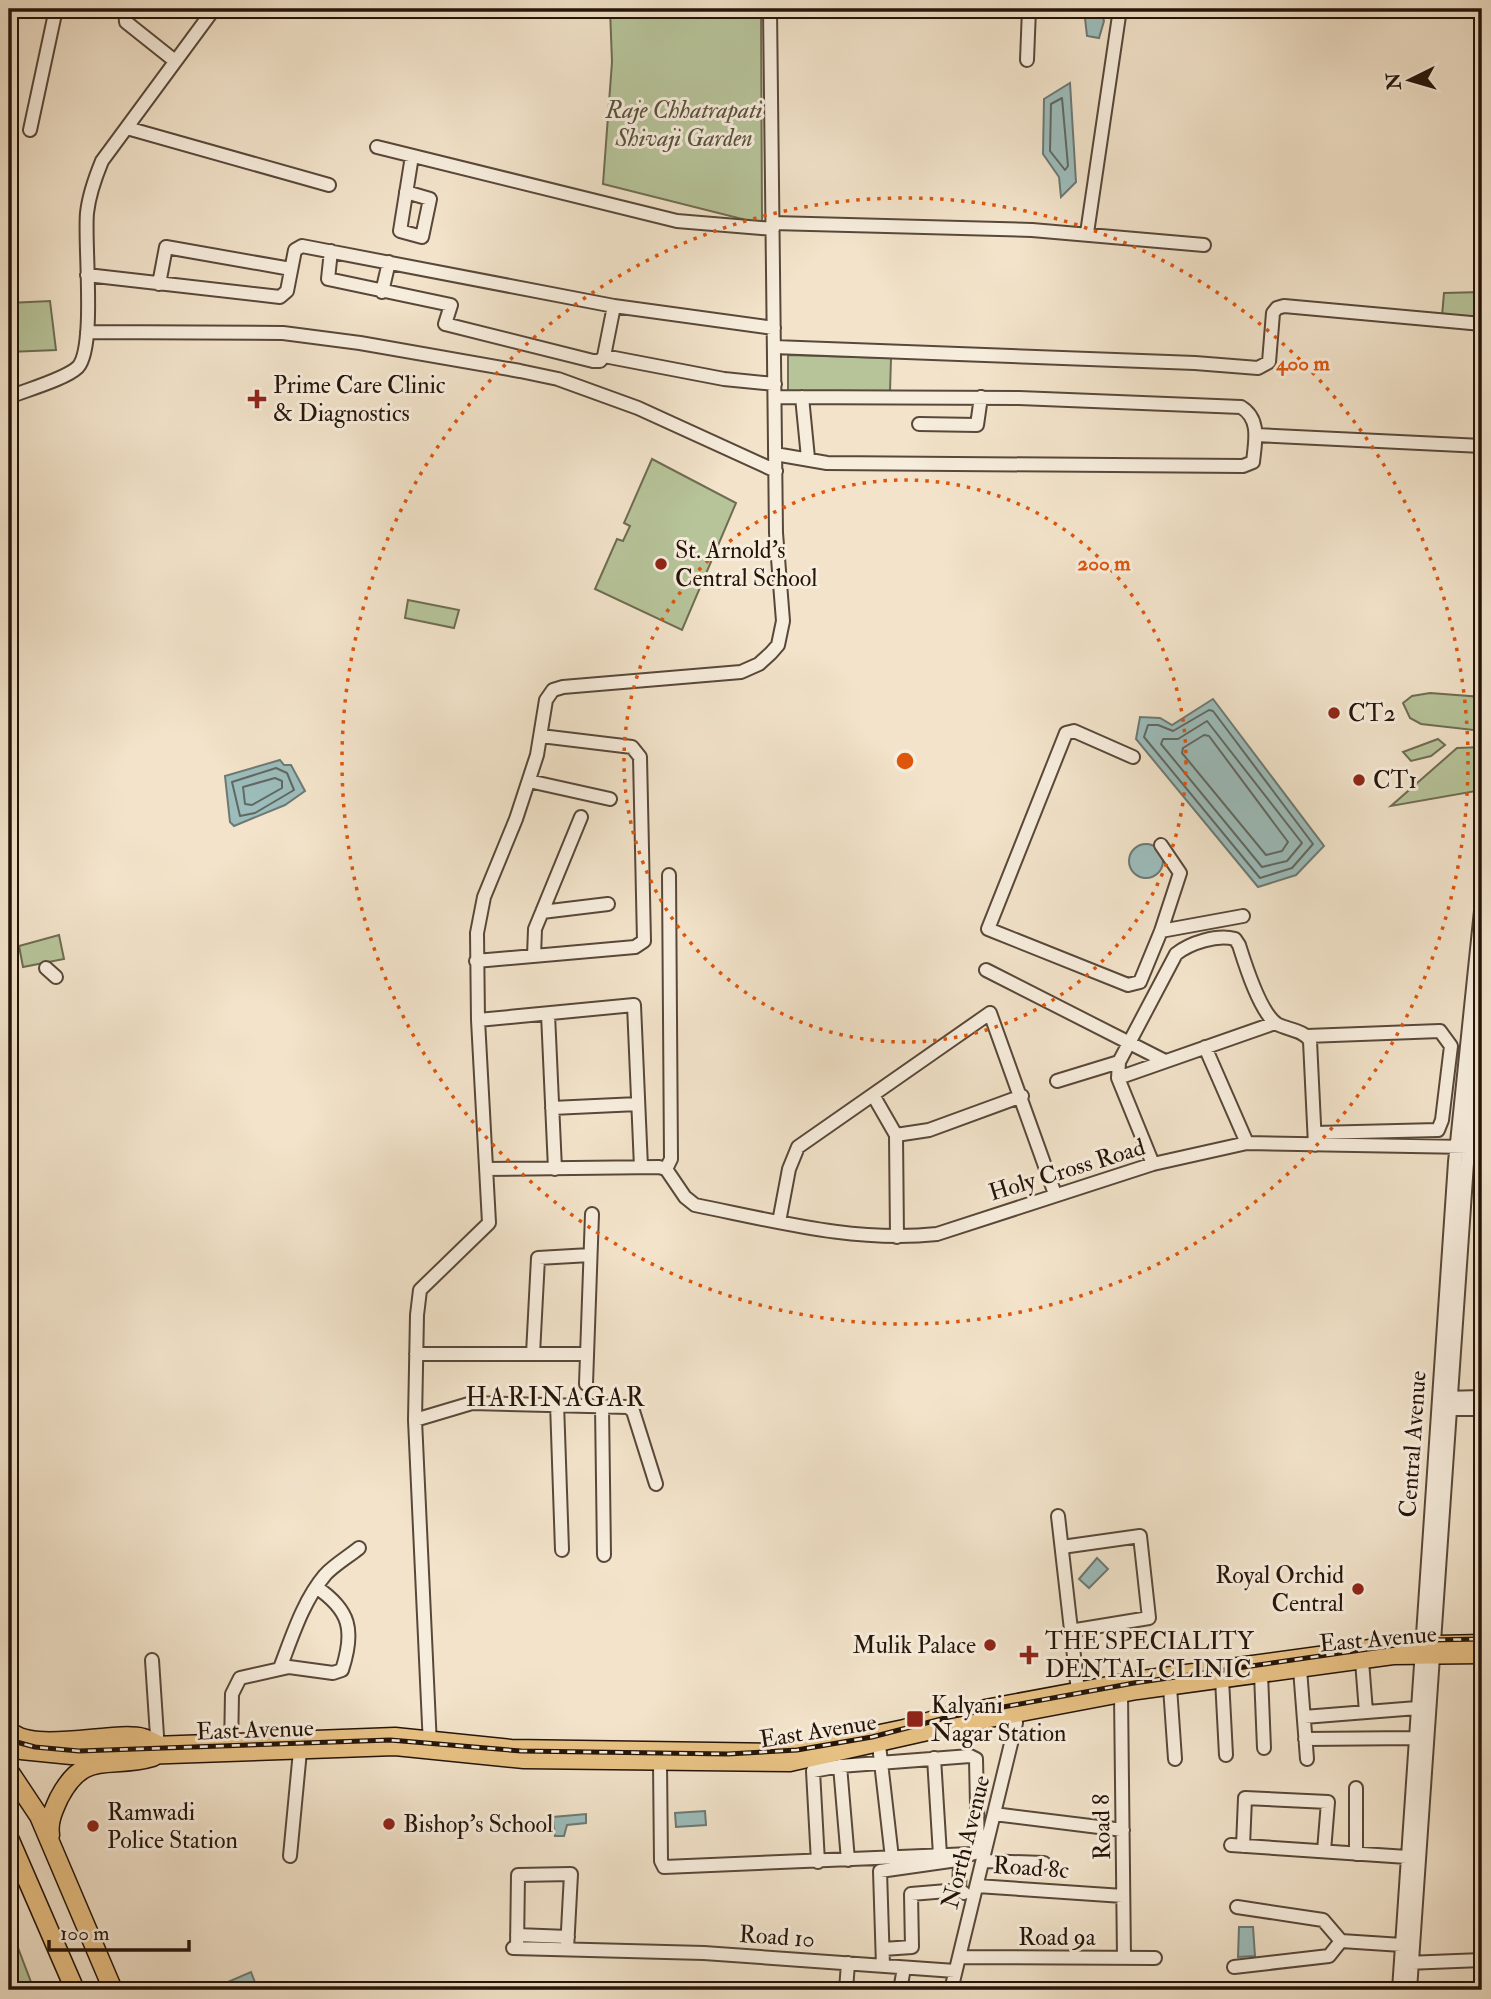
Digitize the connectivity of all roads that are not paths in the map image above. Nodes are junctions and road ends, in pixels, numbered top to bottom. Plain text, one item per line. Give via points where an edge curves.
1 (56, 9) edge
2 (125, 9) edge
3 (214, 9) edge
4 (770, 9) edge
5 (1029, 9) edge
6 (1120, 9) edge
7 (1027, 60) dead end
8 (175, 61) junction
9 (127, 128) junction
10 (30, 131) dead end
11 (377, 147) dead end
12 (412, 156) junction
13 (329, 185) dead end
14 (406, 192) dead end
15 (773, 226) junction
16 (1087, 233) junction
17 (1204, 245) dead end
18 (331, 251) junction
19 (389, 262) junction
20 (291, 269) junction
21 (87, 275) junction
22 (159, 284) junction
23 (383, 292) junction
24 (614, 306) junction
25 (1482, 324) edge
26 (774, 328) junction
27 (87, 332) junction
28 (774, 347) junction
29 (604, 356) junction
30 (775, 384) junction
31 (9, 397) edge
32 (775, 397) junction
33 (802, 397) junction
34 (981, 397) junction
35 (919, 424) dead end
36 (1256, 435) junction
37 (1482, 446) edge
38 (775, 454) junction
39 (808, 458) junction
40 (776, 471) junction
41 (541, 736) junction
42 (1133, 757) dead end
43 (529, 781) junction
44 (610, 799) dead end
45 (581, 817) dead end
46 (1161, 845) dead end
47 (669, 875) dead end
48 (1482, 901) edge
49 (608, 904) dead end
50 (542, 912) junction
51 (1243, 916) dead end
52 (1481, 920) edge
53 (1161, 931) junction
54 (534, 956) junction
55 (476, 961) junction
56 (986, 970) dead end
57 (1478, 988) edge
58 (1482, 1013) edge
59 (548, 1014) junction
60 (478, 1020) junction
61 (1275, 1023) junction
62 (1307, 1036) junction
63 (1129, 1041) junction
64 (1205, 1047) junction
65 (1165, 1061) junction
66 (1119, 1062) junction
67 (1118, 1078) junction
68 (1057, 1081) dead end
69 (873, 1095) junction
70 (1022, 1097) junction
71 (638, 1104) junction
72 (552, 1108) junction
73 (896, 1135) junction
74 (1315, 1139) junction
75 (1247, 1143) junction
76 (1462, 1146) junction
77 (1153, 1164) junction
78 (641, 1167) junction
79 (555, 1169) junction
80 (666, 1169) junction
81 (486, 1170) junction
82 (1055, 1194) junction
83 (592, 1214) dead end
84 (779, 1222) junction
85 (897, 1237) junction
86 (590, 1255) junction
87 (416, 1354) junction
88 (533, 1354) junction
89 (586, 1354) junction
90 (586, 1384) dead end
91 (1482, 1397) edge
92 (557, 1403) junction
93 (1436, 1404) junction
94 (1452, 1404) junction
95 (602, 1406) junction
96 (1482, 1409) edge
97 (415, 1420) junction
98 (656, 1484) dead end
99 (1058, 1516) dead end
100 (1062, 1547) junction
101 (359, 1548) dead end
102 (562, 1550) dead end
103 (604, 1555) dead end
104 (316, 1587) junction
105 (1070, 1631) junction
106 (1482, 1643) edge
107 (1427, 1650) junction
108 (1482, 1655) edge
109 (152, 1660) dead end
110 (1362, 1661) junction
111 (280, 1668) junction
112 (1300, 1669) junction
113 (1261, 1674) junction
114 (1222, 1679) junction
115 (1170, 1687) junction
116 (1078, 1692) junction
117 (1121, 1695) junction
118 (1014, 1708) junction
119 (1417, 1708) junction
120 (1366, 1712) junction
121 (1304, 1717) junction
122 (1415, 1738) junction
123 (878, 1739) junction
124 (1306, 1739) junction
125 (17, 1741) edge
126 (430, 1744) junction
127 (232, 1747) junction
128 (1264, 1748) dead end
129 (300, 1751) junction
130 (157, 1753) junction
131 (1226, 1755) dead end
132 (934, 1758) junction
133 (1175, 1759) dead end
134 (1307, 1759) dead end
135 (883, 1762) junction
136 (660, 1763) junction
137 (840, 1766) junction
138 (9, 1771) edge
139 (1356, 1788) dead end
140 (994, 1814) junction
141 (1123, 1830) junction
142 (9, 1838) edge
143 (50, 1840) junction
144 (1324, 1851) junction
145 (1356, 1854) junction
146 (940, 1855) junction
147 (289, 1856) dead end
148 (1407, 1857) junction
149 (892, 1858) junction
150 (848, 1860) junction
151 (983, 1861) junction
152 (818, 1862) junction
153 (1044, 1863) dead end
154 (959, 1890) junction
155 (976, 1891) junction
156 (1124, 1896) junction
157 (1237, 1907) dead end
158 (1341, 1941) junction
159 (568, 1943) junction
160 (1402, 1945) junction
161 (883, 1949) junction
162 (959, 1957) junction
163 (1124, 1958) junction
164 (1155, 1958) dead end
165 (1482, 1960) edge
166 (848, 1963) junction
167 (1406, 1963) junction
168 (883, 1966) junction
169 (904, 1968) junction
170 (1234, 1968) dead end
171 (955, 1971) junction
172 (75, 1990) edge
173 (113, 1990) edge
174 (846, 1990) edge
175 (900, 1990) edge
176 (951, 1990) edge
177 (1399, 1990) edge
178 (1410, 1990) edge

1 - 10 street
2 - 8 street via 126,22
3 - 8 street
4 - 15 street
5 - 7 street
6 - 16 street
8 - 9 street
9 - 13 street
9 - 21 street via 102,161 90,194
11 - 12 street
12 - 14 street
12 - 15 street via 677,221
15 - 16 street
15 - 26 street
16 - 17 street
18 - 19 street
18 - 20 street via 299,247
18 - 23 street via 328,279
19 - 23 street
19 - 24 street
20 - 22 street via 287,291 280,297
20 - 22 street via 166,247
21 - 22 street
21 - 27 street
23 - 29 street via 452,304 445,324 593,361
24 - 26 street
24 - 29 street
25 - 28 street via 1284,306 1273,313 1269,362 1258,369
26 - 28 street
27 - 31 street via 77,368
27 - 40 street via 283,333 520,371 638,408
28 - 30 street
29 - 30 street
30 - 32 street
32 - 33 street
32 - 38 street
33 - 34 street
33 - 39 street
34 - 35 street via 977,425
34 - 36 street via 1241,407 1253,419
36 - 37 street
36 - 39 street via 1253,462 1243,466 827,463
38 - 39 street
38 - 40 street
40 - 41 street via 783,621 778,645 771,653 741,672 599,682 553,690 546,700
41 - 43 street
41 - 54 street via 632,747 640,757 645,934 635,947
42 - 53 street via 1074,731 1066,733 988,929 1128,985 1140,982
43 - 44 street
43 - 55 street via 484,897
45 - 50 street
46 - 53 street via 1181,873
47 - 80 street via 671,1159
48 - 52 street, Central Avenue
49 - 50 street
50 - 54 street via 533,937
51 - 53 street
52 - 57 street, Central Avenue
54 - 55 street
55 - 60 street
56 - 63 street
57 - 76 street, Central Avenue
58 - 76 street, Central Avenue
59 - 60 street
59 - 71 street via 634,1005
59 - 72 street
60 - 81 street
61 - 62 street
61 - 63 street via 1239,945 1221,936 1176,954
61 - 64 street
62 - 74 street
62 - 74 street via 1440,1031 1451,1046 1437,1130
63 - 65 street
63 - 66 street
64 - 65 street
64 - 75 street
65 - 67 street
66 - 67 street
66 - 68 street
67 - 77 street
69 - 70 street via 990,1013
69 - 73 street
69 - 84 street via 798,1147
70 - 73 street via 929,1130
70 - 82 street
71 - 72 street
71 - 78 street
72 - 79 street
73 - 85 street
74 - 75 street, Holy Cross Road
74 - 76 street, Holy Cross Road
75 - 77 street, Holy Cross Road
76 - 93 street, Central Avenue
76 - 94 street, Central Avenue
77 - 82 street, Holy Cross Road
78 - 79 street
78 - 80 street
79 - 81 street
80 - 84 street, Holy Cross Road via 695,1205
81 - 87 street via 489,1223 420,1290
82 - 85 street, Holy Cross Road via 937,1234
83 - 86 street
84 - 85 street, Holy Cross Road
86 - 88 street via 538,1258
86 - 89 street
87 - 88 street
87 - 97 street
88 - 89 street
89 - 90 street
91 - 94 street
92 - 95 street
92 - 97 street via 472,1403
92 - 102 street
93 - 94 street
93 - 107 street, Central Avenue
94 - 96 street
94 - 107 street, Central Avenue
95 - 98 street via 631,1408
95 - 103 street
97 - 126 street
99 - 100 street
100 - 105 street
100 - 105 street via 1140,1536 1149,1618
101 - 104 street
104 - 111 street
104 - 111 street via 338,1602 346,1616 342,1670
105 - 116 street
106 - 107 main road, East Avenue
107 - 108 main road, East Avenue
107 - 110 main road, East Avenue
107 - 116 main road, East Avenue via 1135,1680
107 - 119 street, Central Avenue
107 - 167 street, Central Avenue
109 - 130 street
110 - 112 main road, East Avenue
110 - 120 street
111 - 127 street via 250,1673 235,1683
112 - 113 main road, East Avenue
112 - 121 street
113 - 114 main road, East Avenue
113 - 128 street
114 - 115 main road, East Avenue
114 - 131 street
115 - 117 main road, East Avenue
115 - 133 street
116 - 118 main road, East Avenue
117 - 118 main road, East Avenue
117 - 141 street, Road 8
118 - 123 main road, East Avenue via 948,1715
118 - 140 street, North Avenue via 1016,1723
119 - 120 street
119 - 122 street, Central Avenue
120 - 121 street
121 - 124 street
122 - 124 street
122 - 148 street, Central Avenue
123 - 126 main road, East Avenue via 765,1754
123 - 135 street
123 - 136 main road, East Avenue via 790,1763
124 - 134 street
125 - 130 highway via 22,1737 71,1742 142,1737
126 - 127 main road, East Avenue via 377,1737
126 - 129 main road, East Avenue
126 - 136 main road, East Avenue via 510,1759
127 - 129 main road, East Avenue
127 - 130 main road, East Avenue
129 - 147 street
130 - 143 highway via 136,1762 82,1768 69,1780 51,1814
132 - 135 street
132 - 146 street
132 - 146 street via 970,1756 978,1764 978,1852
135 - 137 street
135 - 149 street
136 - 152 street via 664,1867
137 - 150 street
137 - 152 street via 813,1772
138 - 143 highway
139 - 145 street
140 - 141 street
140 - 151 street, North Avenue
141 - 156 street, Road 8
142 - 172 highway
143 - 173 highway
144 - 144 street via 1237,1845 1245,1798 1328,1802
144 - 145 street
145 - 148 street
146 - 149 street
148 - 160 street, Central Avenue
149 - 150 street
150 - 152 street
151 - 153 street
151 - 155 street, North Avenue
154 - 155 street, Road 8c
154 - 161 street via 911,1894 912,1947
154 - 161 street via 957,1860 880,1871
155 - 156 street, Road 8c
155 - 162 street, North Avenue
156 - 163 street, Road 8
157 - 158 street via 1323,1920
158 - 160 street
158 - 170 street via 1329,1956
159 - 159 street, Road 10 via 516,1944 517,1875 571,1874
159 - 166 street, Road 10 via 596,1949
160 - 167 street, Central Avenue
161 - 168 street
162 - 163 street, Road 9a
162 - 171 street, North Avenue
163 - 164 street, Road 9a
165 - 167 street
166 - 168 street, Road 10
166 - 174 street
167 - 177 street, Central Avenue
167 - 178 street, Central Avenue
168 - 169 street, Road 10
169 - 171 street, Road 10
169 - 175 street
171 - 176 street, North Avenue

